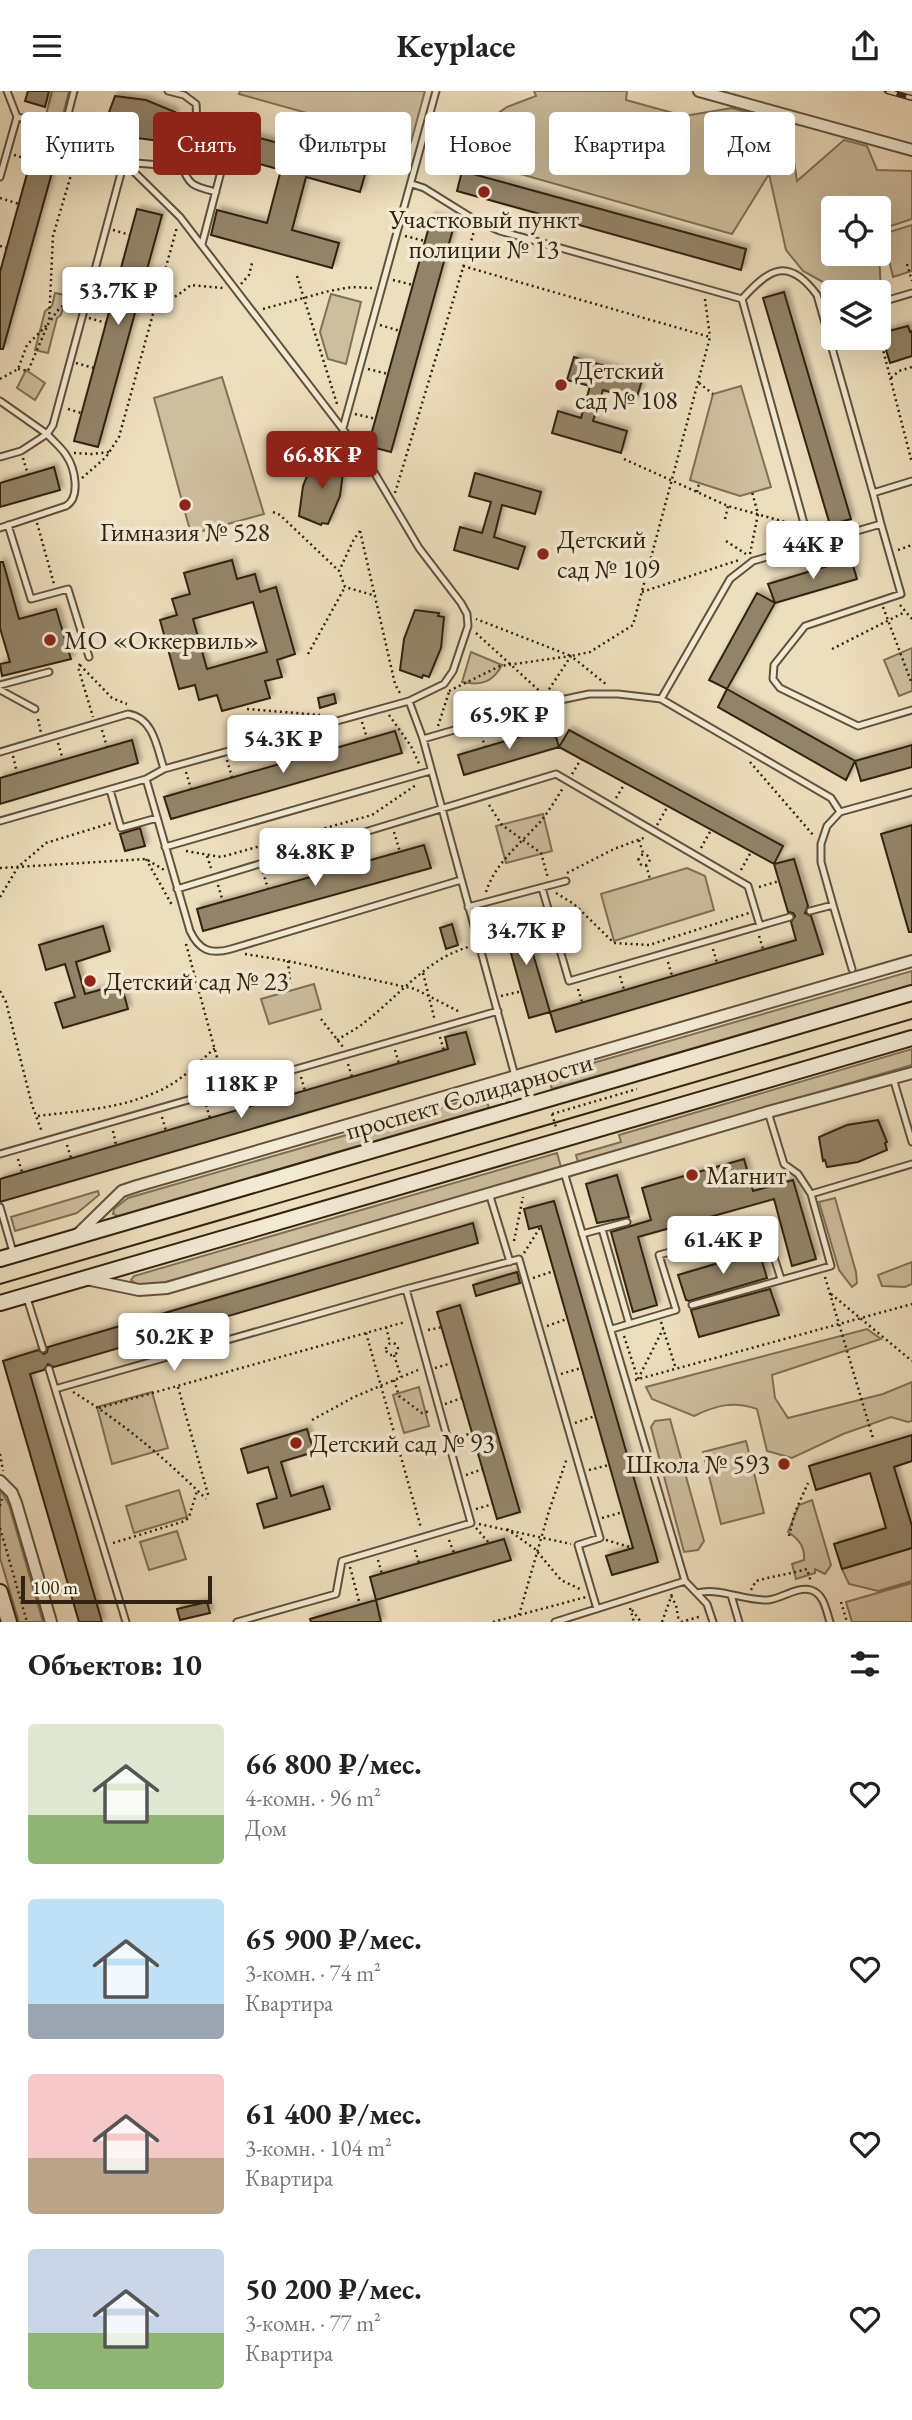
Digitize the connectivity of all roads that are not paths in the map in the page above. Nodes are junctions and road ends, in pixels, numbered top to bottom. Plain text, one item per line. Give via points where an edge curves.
1 (7, 91) edge
2 (75, 91) edge
3 (168, 91) edge
4 (436, 91) edge
5 (699, 91) edge
6 (723, 94) edge
7 (69, 112) edge
8 (197, 112) edge
9 (17, 117) junction
10 (21, 118) edge
11 (912, 150) edge
12 (120, 175) edge
13 (135, 175) edge
14 (185, 175) edge
15 (220, 175) edge
16 (0, 177) edge
17 (412, 184) junction
18 (215, 193) junction
19 (202, 244) junction
20 (912, 293) edge
21 (742, 299) junction
22 (891, 299) edge
23 (821, 308) edge
24 (833, 350) edge
25 (0, 401) edge
26 (343, 428) junction
27 (47, 434) junction
28 (0, 457) edge
29 (912, 481) edge
30 (873, 492) junction
31 (881, 524) junction
32 (8, 526) junction
33 (0, 528) edge
34 (810, 545) junction
35 (89, 657) road end
36 (49, 672) dead end
37 (0, 685) edge
38 (0, 690) edge
39 (662, 699) junction
40 (410, 701) junction
41 (35, 709) road end
42 (912, 710) edge
43 (423, 739) junction
44 (0, 752) edge
45 (164, 769) junction
46 (427, 772) junction
47 (146, 779) junction
48 (110, 790) junction
49 (912, 792) edge
50 (441, 809) junction
51 (840, 813) junction
52 (157, 818) junction
53 (0, 821) edge
54 (165, 847) junction
55 (461, 880) junction
56 (566, 881) road end
57 (542, 888) junction
58 (177, 889) junction
59 (833, 905) junction
60 (468, 907) junction
61 (810, 911) dead end
62 (790, 917) dead end
63 (758, 926) junction
64 (912, 961) edge
65 (852, 969) dead end
66 (912, 993) edge
67 (498, 1011) junction
68 (912, 1038) edge
69 (912, 1073) edge
70 (515, 1076) junction
71 (893, 1078) junction
72 (768, 1112) junction
73 (912, 1142) edge
74 (0, 1154) edge
75 (912, 1164) edge
76 (564, 1172) junction
77 (489, 1193) junction
78 (811, 1194) junction
79 (0, 1207) edge
80 (627, 1222) dead end
81 (602, 1229) junction
82 (582, 1234) junction
83 (74, 1238) junction
84 (7, 1257) edge
85 (510, 1262) junction
86 (84, 1279) junction
87 (781, 1279) junction
88 (406, 1289) junction
89 (26, 1296) junction
90 (0, 1303) edge
91 (692, 1305) dead end
92 (629, 1323) junction
93 (612, 1329) junction
94 (43, 1349) dead end
95 (49, 1369) dead end
96 (55, 1389) junction
97 (0, 1481) edge
98 (685, 1581) junction
99 (0, 1592) edge
100 (697, 1593) junction
101 (731, 1595) junction
102 (597, 1609) junction
103 (9, 1622) edge
104 (51, 1622) edge
105 (127, 1622) edge
106 (237, 1622) edge
107 (555, 1622) edge
108 (713, 1622) edge
109 (739, 1622) edge
110 (830, 1622) edge

1 - 9 lane
2 - 7 lane
3 - 8 lane via 184,95 196,104
4 - 17 lane
5 - 6 street
6 - 11 street
9 - 10 lane
9 - 16 lane
12 - 27 lane
13 - 19 lane
14 - 18 lane via 194,187
15 - 18 lane
17 - 21 lane via 500,231
17 - 26 lane
18 - 19 lane
19 - 26 lane
20 - 22 lane
21 - 23 lane via 760,279 787,271 809,285
21 - 34 lane
24 - 30 lane
25 - 27 lane
26 - 40 lane via 467,614 468,626 453,671 444,684
27 - 28 lane via 21,451
27 - 32 lane via 71,466 73,502
29 - 30 lane
30 - 31 lane
31 - 34 lane
31 - 42 lane via 901,594 804,626 774,666 773,679 780,688 858,726
32 - 33 lane
32 - 35 lane via 31,599 68,589
34 - 39 lane via 751,559 730,579
36 - 37 lane
38 - 41 lane
39 - 43 lane via 589,694
39 - 51 lane via 831,799
40 - 43 lane
40 - 45 lane
43 - 46 lane
44 - 45 lane via 128,714 150,727
45 - 47 lane
46 - 50 lane
46 - 54 lane
47 - 48 lane
47 - 52 lane
48 - 52 lane via 121,828
48 - 53 lane
49 - 51 lane
50 - 55 lane
50 - 58 lane
50 - 63 lane via 556,774 748,886
51 - 59 lane via 827,826 821,844
52 - 54 lane
54 - 58 lane
55 - 58 lane via 217,953 196,943
55 - 60 lane
56 - 57 lane
57 - 60 lane
57 - 63 lane via 569,981
59 - 61 lane
59 - 65 lane
60 - 67 lane
62 - 63 lane
64 - 70 street
66 - 83 main road, проспект Солидарности
67 - 70 lane
67 - 74 lane
68 - 86 main road
69 - 71 street
70 - 83 street via 122,1191
71 - 72 street
71 - 73 lane
72 - 76 street
72 - 78 lane via 784,1164 798,1174
75 - 78 lane
76 - 77 street
76 - 82 lane
77 - 85 lane
77 - 86 street via 167,1288 139,1290
78 - 87 lane via 831,1266
79 - 84 lane
80 - 81 lane
81 - 82 lane
81 - 92 lane
82 - 93 lane
83 - 84 main road, проспект Солидарности
85 - 88 lane
85 - 102 lane via 519,1259 600,1538 578,1545
86 - 89 main road
87 - 91 lane
87 - 92 lane via 764,1226 659,1255 676,1310
88 - 96 lane
88 - 106 lane via 471,1523 342,1561 336,1594
89 - 90 main road
89 - 94 lane
92 - 93 lane
93 - 98 lane
95 - 96 lane
96 - 105 lane
97 - 104 street via 16,1503
98 - 100 lane
98 - 102 lane
99 - 103 main road
100 - 101 lane via 709,1590
100 - 108 lane
101 - 109 lane
101 - 110 lane via 771,1600 812,1590 822,1599
102 - 107 lane

